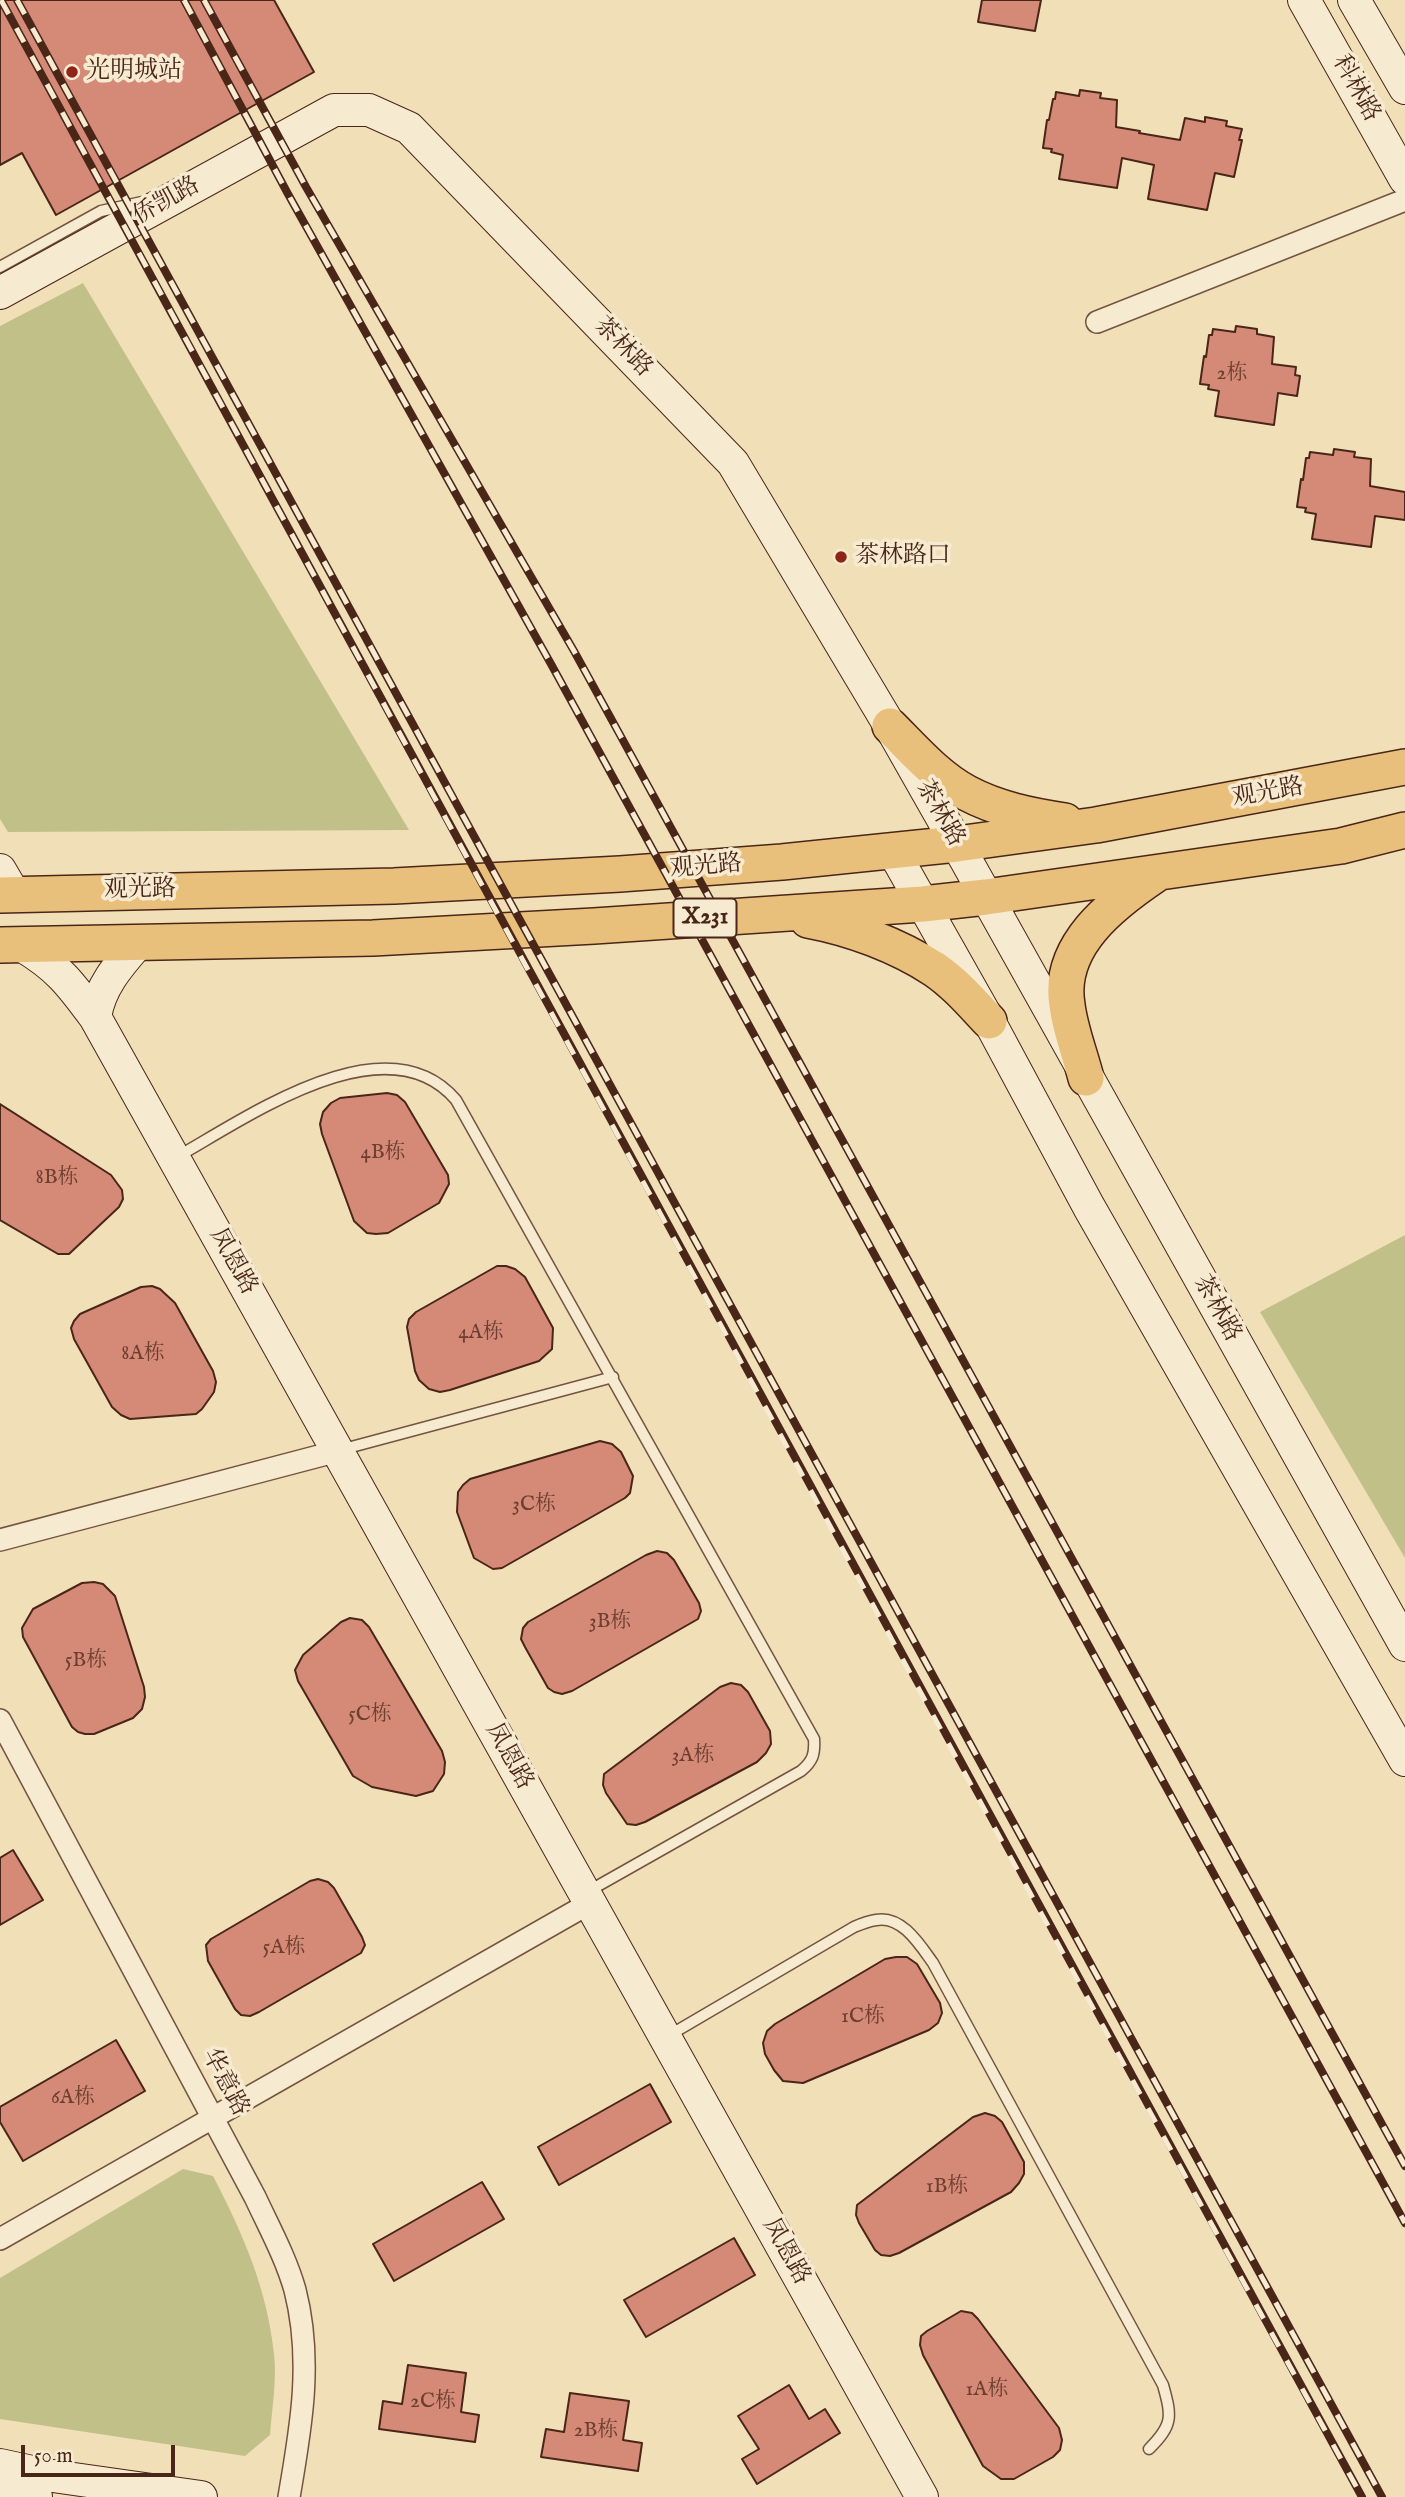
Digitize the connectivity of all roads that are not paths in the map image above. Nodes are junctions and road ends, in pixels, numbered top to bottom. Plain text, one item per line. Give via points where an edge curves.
1 (1304, 0) edge
2 (1354, 0) edge
3 (1405, 88) edge
4 (334, 110) joint
5 (1405, 179) edge
6 (185, 191) junction
7 (1405, 200) edge
8 (0, 267) edge
9 (0, 293) edge
10 (1097, 322) dead end
11 (890, 726) junction
12 (1405, 767) edge
13 (1096, 825) junction
14 (1405, 830) edge
15 (957, 844) junction
16 (894, 851) junction
17 (1161, 871) junction
18 (5, 886) edge
19 (986, 897) junction
20 (923, 904) junction
21 (766, 913) junction
22 (139, 942) junction
23 (10, 945) edge
24 (95, 1017) junction
25 (989, 1021) junction
26 (1086, 1078) junction
27 (174, 1158) junction
28 (613, 1377) junction
29 (338, 1451) junction
30 (0, 1540) edge
31 (1405, 1645) edge
32 (0, 1720) edge
33 (1405, 1760) edge
34 (587, 1898) junction
35 (665, 2038) junction
36 (212, 2117) junction
37 (0, 2239) edge
38 (1149, 2449) dead end
39 (0, 2465) edge
40 (0, 2488) edge
41 (36, 2497) edge
42 (201, 2497) edge
43 (289, 2497) edge
44 (922, 2497) edge

1 - 5 street, 科林路
2 - 3 street, 科林路
4 - 6 street, 侨凯路
4 - 11 street, 茶林路 via 369,110 408,128 733,463
6 - 8 lane via 101,211
6 - 9 street, 侨凯路
7 - 10 street
11 - 13 main road via 935,770 966,792 1014,811
11 - 15 street, 茶林路
12 - 13 main road, 观光路 / X231
13 - 15 main road, 观光路 / X231
14 - 17 main road, 观光路 / X231 via 1341,845
15 - 16 main road, 观光路 / X231
15 - 19 street, 茶林路
16 - 18 main road, 观光路 / X231 via 620,874 421,884
16 - 20 street
17 - 19 main road, 观光路 / X231
17 - 26 main road via 1104,913 1074,955 1066,1004
19 - 20 main road, 观光路 / X231
19 - 26 street, 茶林路
20 - 21 main road, 观光路 / X231
20 - 25 street
21 - 22 main road, 观光路 / X231 via 373,938
21 - 25 main road via 844,929 906,953 935,970
22 - 23 main road, 观光路 / X231
22 - 24 street via 112,973
23 - 24 street, 凤恩路 via 48,961
24 - 27 street, 凤恩路
25 - 33 street via 1089,1207
26 - 31 street, 茶林路
27 - 28 lane via 325,1078 382,1070 426,1075 456,1100
27 - 29 street, 凤恩路
28 - 29 lane
28 - 34 lane via 814,1739 815,1752 801,1771
29 - 30 street
29 - 34 street, 凤恩路
32 - 36 street, 华意路
34 - 35 street, 凤恩路
34 - 36 street
35 - 38 lane via 854,1927 879,1919 899,1923 933,1963 1163,2385 1170,2411 1165,2433
35 - 44 street, 凤恩路
36 - 37 street
36 - 43 street, 华意路 via 276,2241 294,2289 302,2328 303,2414
39 - 42 street
40 - 41 street

